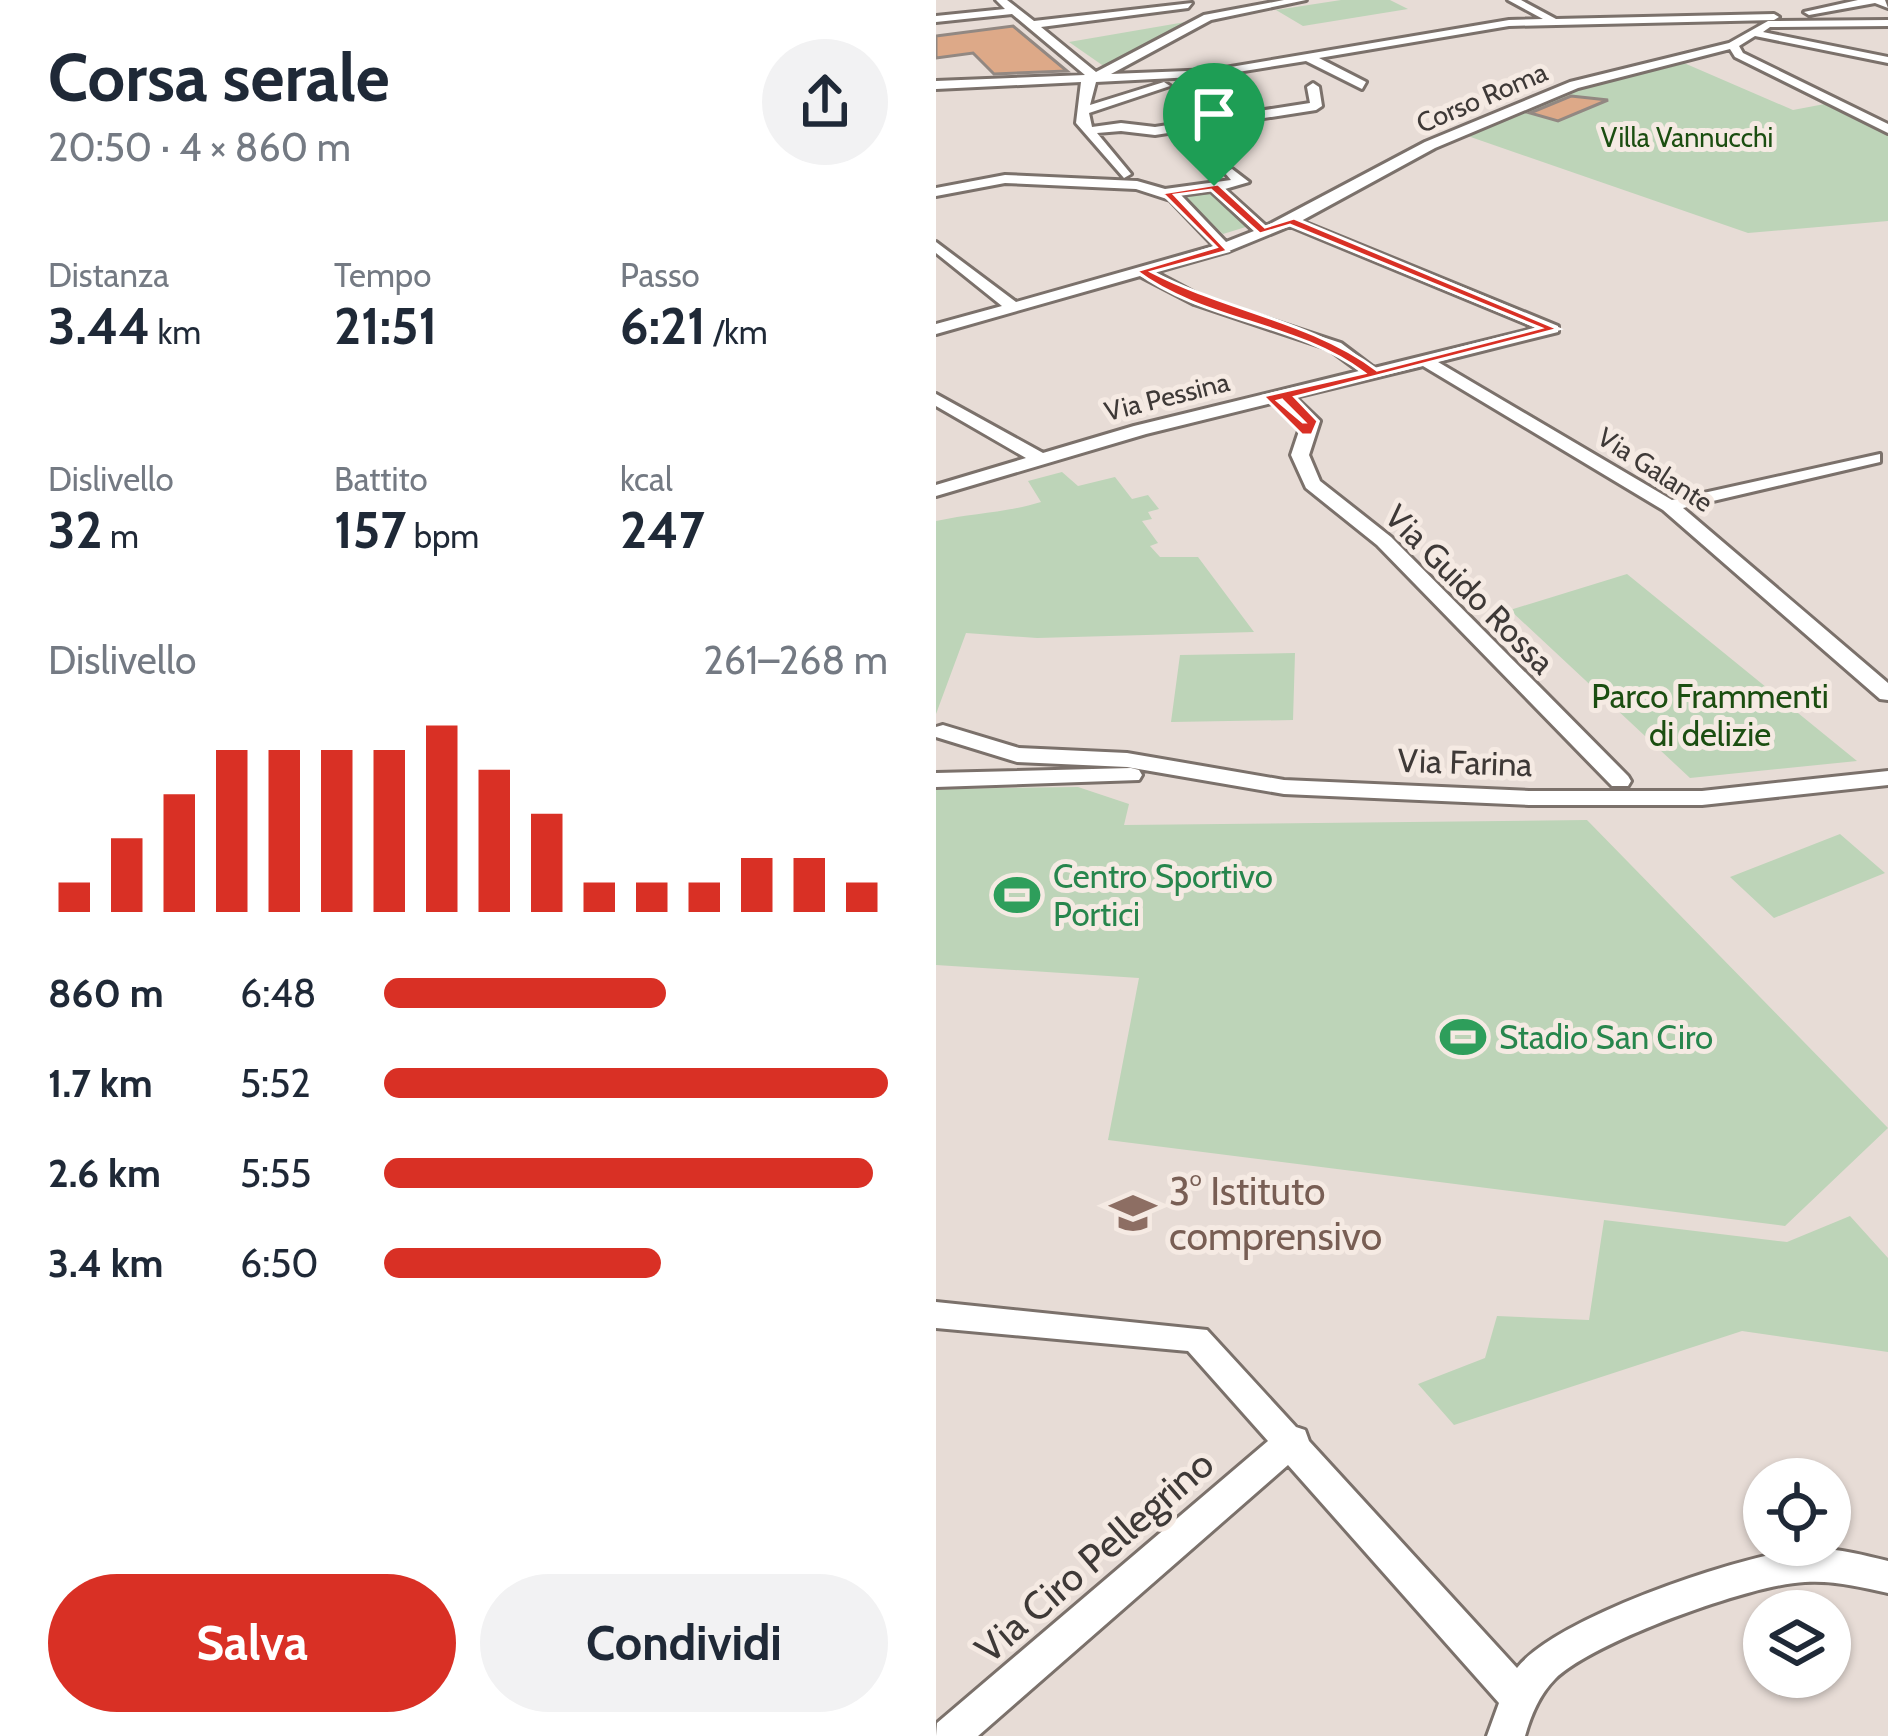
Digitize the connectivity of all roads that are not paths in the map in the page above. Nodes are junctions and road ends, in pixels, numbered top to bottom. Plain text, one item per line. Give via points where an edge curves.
1 (1001, 0) edge
2 (1301, 0) edge
3 (1514, 0) edge
4 (1748, 0) edge
5 (1876, 0) edge
6 (1185, 2) edge
7 (1575, 3) dead end
8 (1888, 5) edge
9 (1014, 11) junction
10 (1208, 17) junction
11 (1611, 19) junction
12 (1675, 19) junction
13 (936, 20) edge
14 (1707, 20) junction
15 (1739, 20) junction
16 (1781, 20) junction
17 (1553, 21) junction
18 (1888, 23) edge
19 (1031, 25) junction
20 (1689, 25) junction
21 (1747, 36) junction
22 (1308, 57) junction
23 (1888, 61) edge
24 (1169, 77) junction
25 (1097, 79) junction
26 (936, 86) edge
27 (1362, 86) dead end
28 (1313, 87) dead end
29 (1083, 93) junction
30 (936, 99) edge
31 (1081, 112) junction
32 (1888, 129) edge
33 (1086, 131) junction
34 (1232, 173) dead end
35 (1124, 174) junction
36 (1102, 183) junction
37 (1137, 185) junction
38 (1214, 186) junction
39 (936, 192) edge
40 (1167, 193) junction
41 (1290, 221) junction
42 (1264, 232) junction
43 (936, 246) edge
44 (1224, 248) junction
45 (1142, 271) junction
46 (1012, 307) junction
47 (936, 328) edge
48 (1430, 363) junction
49 (1374, 374) junction
50 (1277, 398) junction
51 (936, 399) edge
52 (1874, 458) dead end
53 (1040, 459) junction
54 (936, 491) edge
55 (1669, 506) junction
56 (1888, 694) edge
57 (940, 731) edge
58 (1184, 771) junction
59 (936, 777) edge
60 (1888, 778) edge
61 (1620, 781) dead end
62 (936, 1316) edge
63 (1293, 1441) junction
64 (1888, 1577) edge
65 (1518, 1696) junction
66 (952, 1735) edge
67 (1506, 1736) edge

1 - 9 street
2 - 10 street
3 - 17 street
4 - 16 street
5 - 8 street
5 - 16 street
6 - 10 street
6 - 19 street
7 - 11 street
9 - 13 street
9 - 19 street
10 - 25 street
11 - 12 street
11 - 17 street
12 - 14 street
12 - 20 street
14 - 15 street
14 - 20 street
15 - 16 street
15 - 21 street
16 - 18 street
16 - 21 street, Corso Roma
17 - 22 street
19 - 25 street
20 - 21 street via 1718,40
21 - 23 street
21 - 32 street via 1739,55
21 - 41 street, Corso Roma via 1508,110
22 - 24 street
22 - 27 street
24 - 25 street
24 - 31 street via 1167,85
25 - 26 street
25 - 29 street
28 - 33 street via 1316,106 1155,131
29 - 30 street
29 - 31 street
31 - 33 street
33 - 35 street
34 - 38 street via 1242,182
35 - 36 street
35 - 37 street via 1142,179
36 - 37 street
36 - 39 street via 1005,179
37 - 40 street
38 - 40 street
38 - 42 street
40 - 44 street
41 - 42 street, Corso Roma
41 - 48 street, Via Pessina via 1552,329
42 - 44 street, Corso Roma
43 - 46 street
44 - 45 street, Corso Roma
45 - 46 street, Corso Roma
45 - 49 street via 1199,302 1335,346
46 - 47 street, Corso Roma
48 - 49 street, Via Pessina
48 - 55 street, Via Galante
49 - 50 street, Via Pessina
50 - 53 street, Via Pessina
50 - 61 street, Via Guido Rossa via 1307,432 1300,454 1312,484 1384,541
51 - 53 street
52 - 55 street
53 - 54 street, Via Pessina
55 - 56 street, Via Galante
57 - 58 street, Via Farina via 1017,755
57 - 59 street, Via Farina via 953,737 958,753
58 - 59 street, Via Farina
58 - 60 street, Via Farina via 1284,787 1529,798 1702,798
62 - 63 street via 1196,1339
63 - 65 street
63 - 66 street, Via Ciro Pellegrino
64 - 65 street via 1799,1566 1753,1577 1553,1657
65 - 67 street

